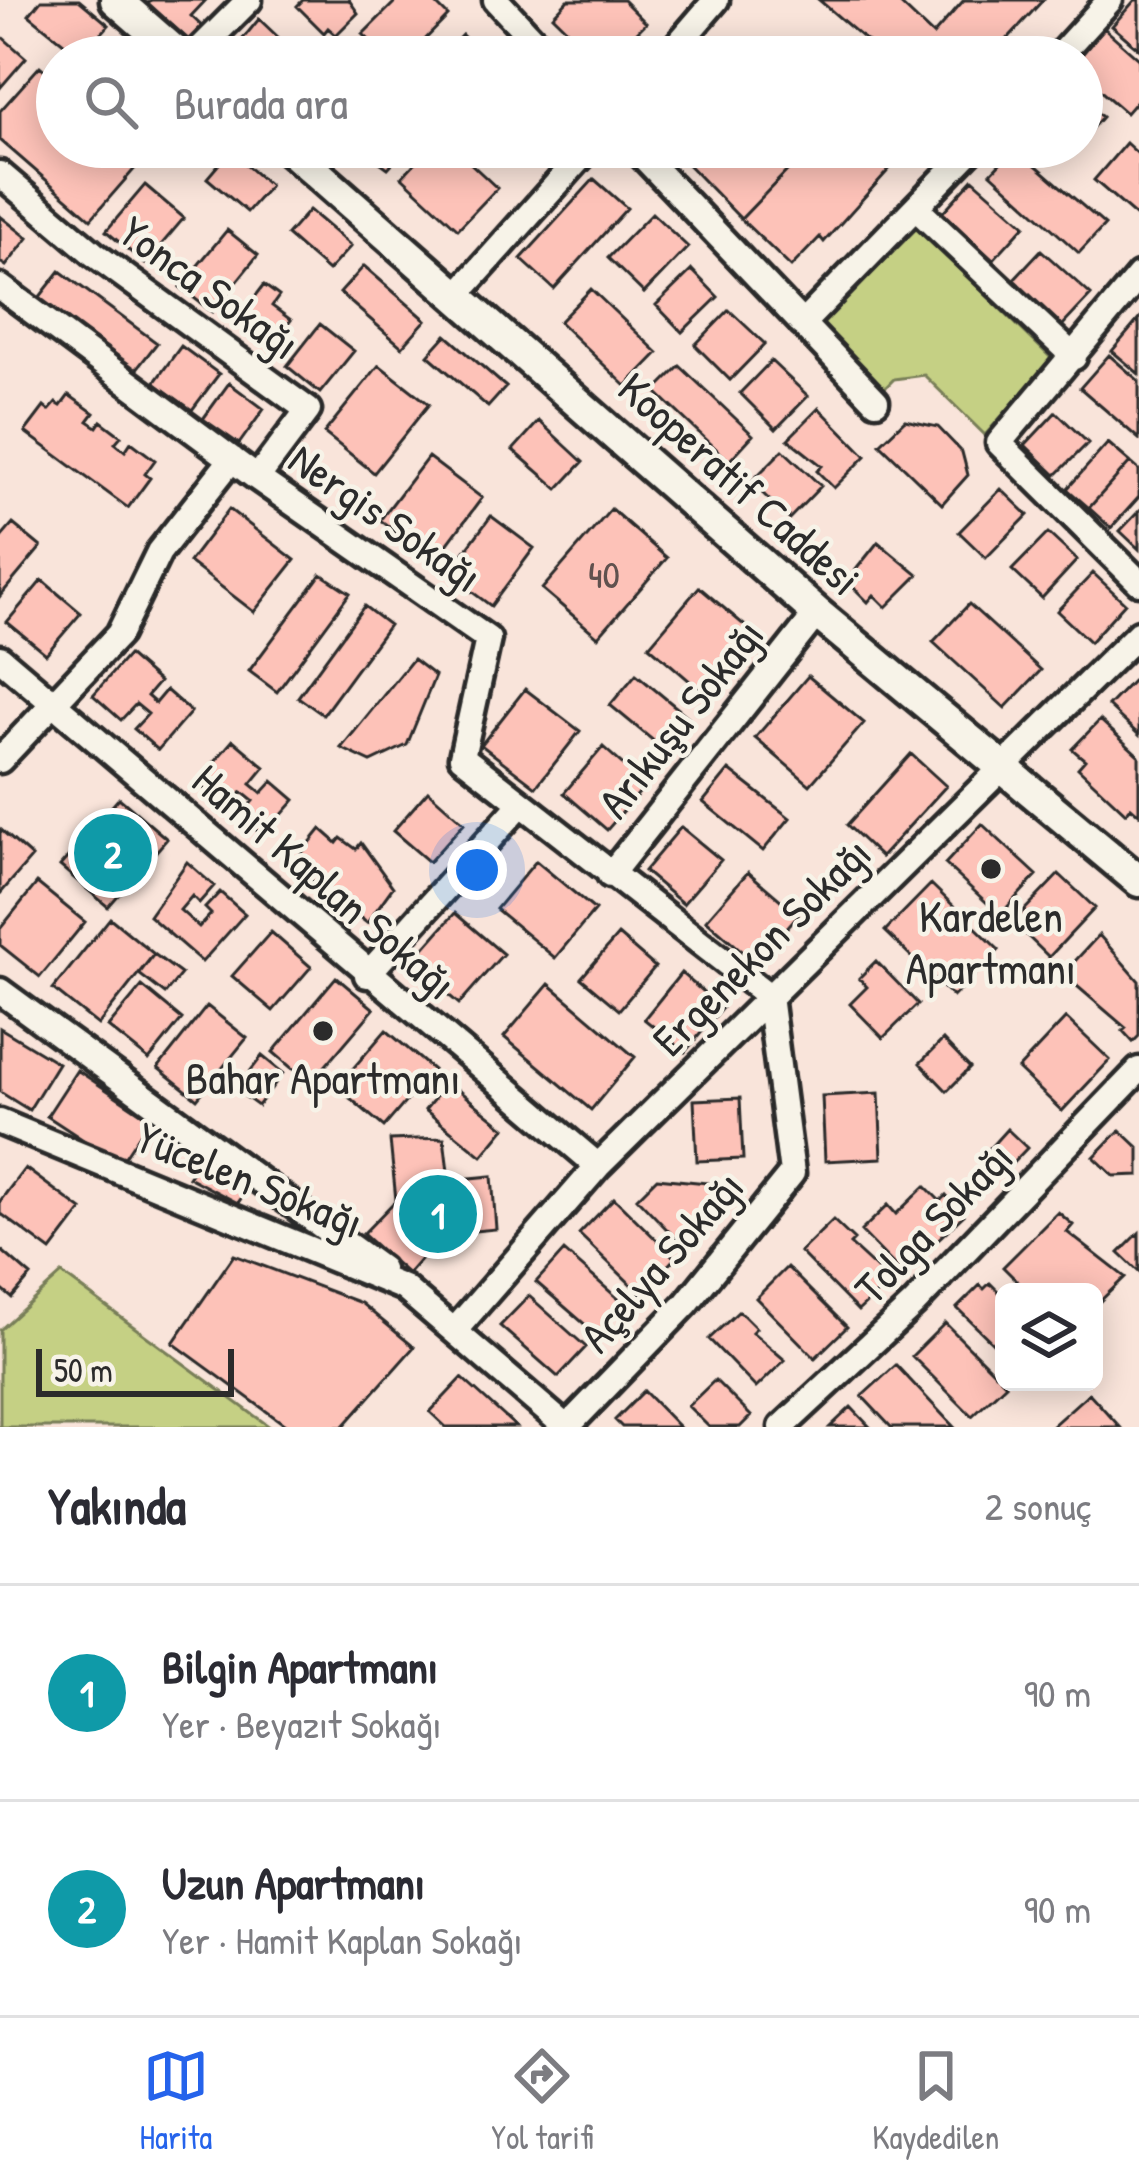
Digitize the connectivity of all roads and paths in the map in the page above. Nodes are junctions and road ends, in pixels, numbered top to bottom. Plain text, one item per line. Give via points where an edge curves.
1 (116, 0) edge
2 (249, 0) edge
3 (496, 0) edge
4 (716, 0) edge
5 (1110, 0) edge
6 (157, 36) edge
7 (213, 36) edge
8 (529, 36) edge
9 (685, 36) edge
10 (1077, 36) edge
11 (312, 168) edge
12 (571, 168) edge
13 (654, 168) edge
14 (955, 168) edge
15 (0, 174) edge
16 (917, 209) junction
17 (1139, 276) edge
18 (0, 287) edge
19 (459, 293) junction
20 (802, 324) junction
21 (1074, 357) junction
22 (876, 401) dead end
23 (232, 459) junction
24 (257, 478) junction
25 (1139, 581) edge
26 (817, 613) junction
27 (1139, 633) edge
28 (0, 658) edge
29 (54, 703) junction
30 (0, 760) edge
31 (1003, 765) junction
32 (520, 805) junction
33 (610, 875) junction
34 (1139, 880) edge
35 (368, 975) junction
36 (0, 991) edge
37 (770, 997) junction
38 (1139, 1070) edge
39 (0, 1122) edge
40 (598, 1166) junction
41 (404, 1288) junction
42 (454, 1330) junction
43 (567, 1427) edge
44 (782, 1427) edge

1 - 6 street
2 - 7 street
3 - 8 street
4 - 9 street
5 - 10 street
11 - 19 street, Kooperatif Caddesi
12 - 19 street
13 - 20 street
14 - 16 street
15 - 24 street, Yonca Sokağı via 94,254 308,410
16 - 20 street
16 - 21 street
17 - 21 street
18 - 23 street, Nergis Sokağı
19 - 26 street, Kooperatif Caddesi
20 - 22 street
21 - 25 street via 999,443
23 - 24 street, Nergis Sokağı
23 - 29 street via 159,552 119,634
24 - 32 street, Nergis Sokağı via 488,639 462,757
26 - 31 street, Kooperatif Caddesi
26 - 33 street, Arıkuşu Sokağı
27 - 31 street, Ergenekon Sokağı
28 - 29 street, Hamit Kaplan Sokağı
29 - 30 street
29 - 35 street, Hamit Kaplan Sokağı
31 - 34 street, Kooperatif Caddesi
31 - 37 street, Ergenekon Sokağı
32 - 33 street, Nergis Sokağı
32 - 35 street
33 - 37 street, Nergis Sokağı
35 - 40 street, Hamit Kaplan Sokağı
36 - 41 street
37 - 40 street, Ergenekon Sokağı
37 - 43 street, Açelya Sokağı via 792,1173 686,1304
38 - 44 street, Tolga Sokağı via 913,1305
39 - 41 street, Yücelen Sokağı
40 - 42 street, Ergenekon Sokağı
41 - 42 street, Yücelen Sokağı
42 - 43 street, Yücelen Sokağı

